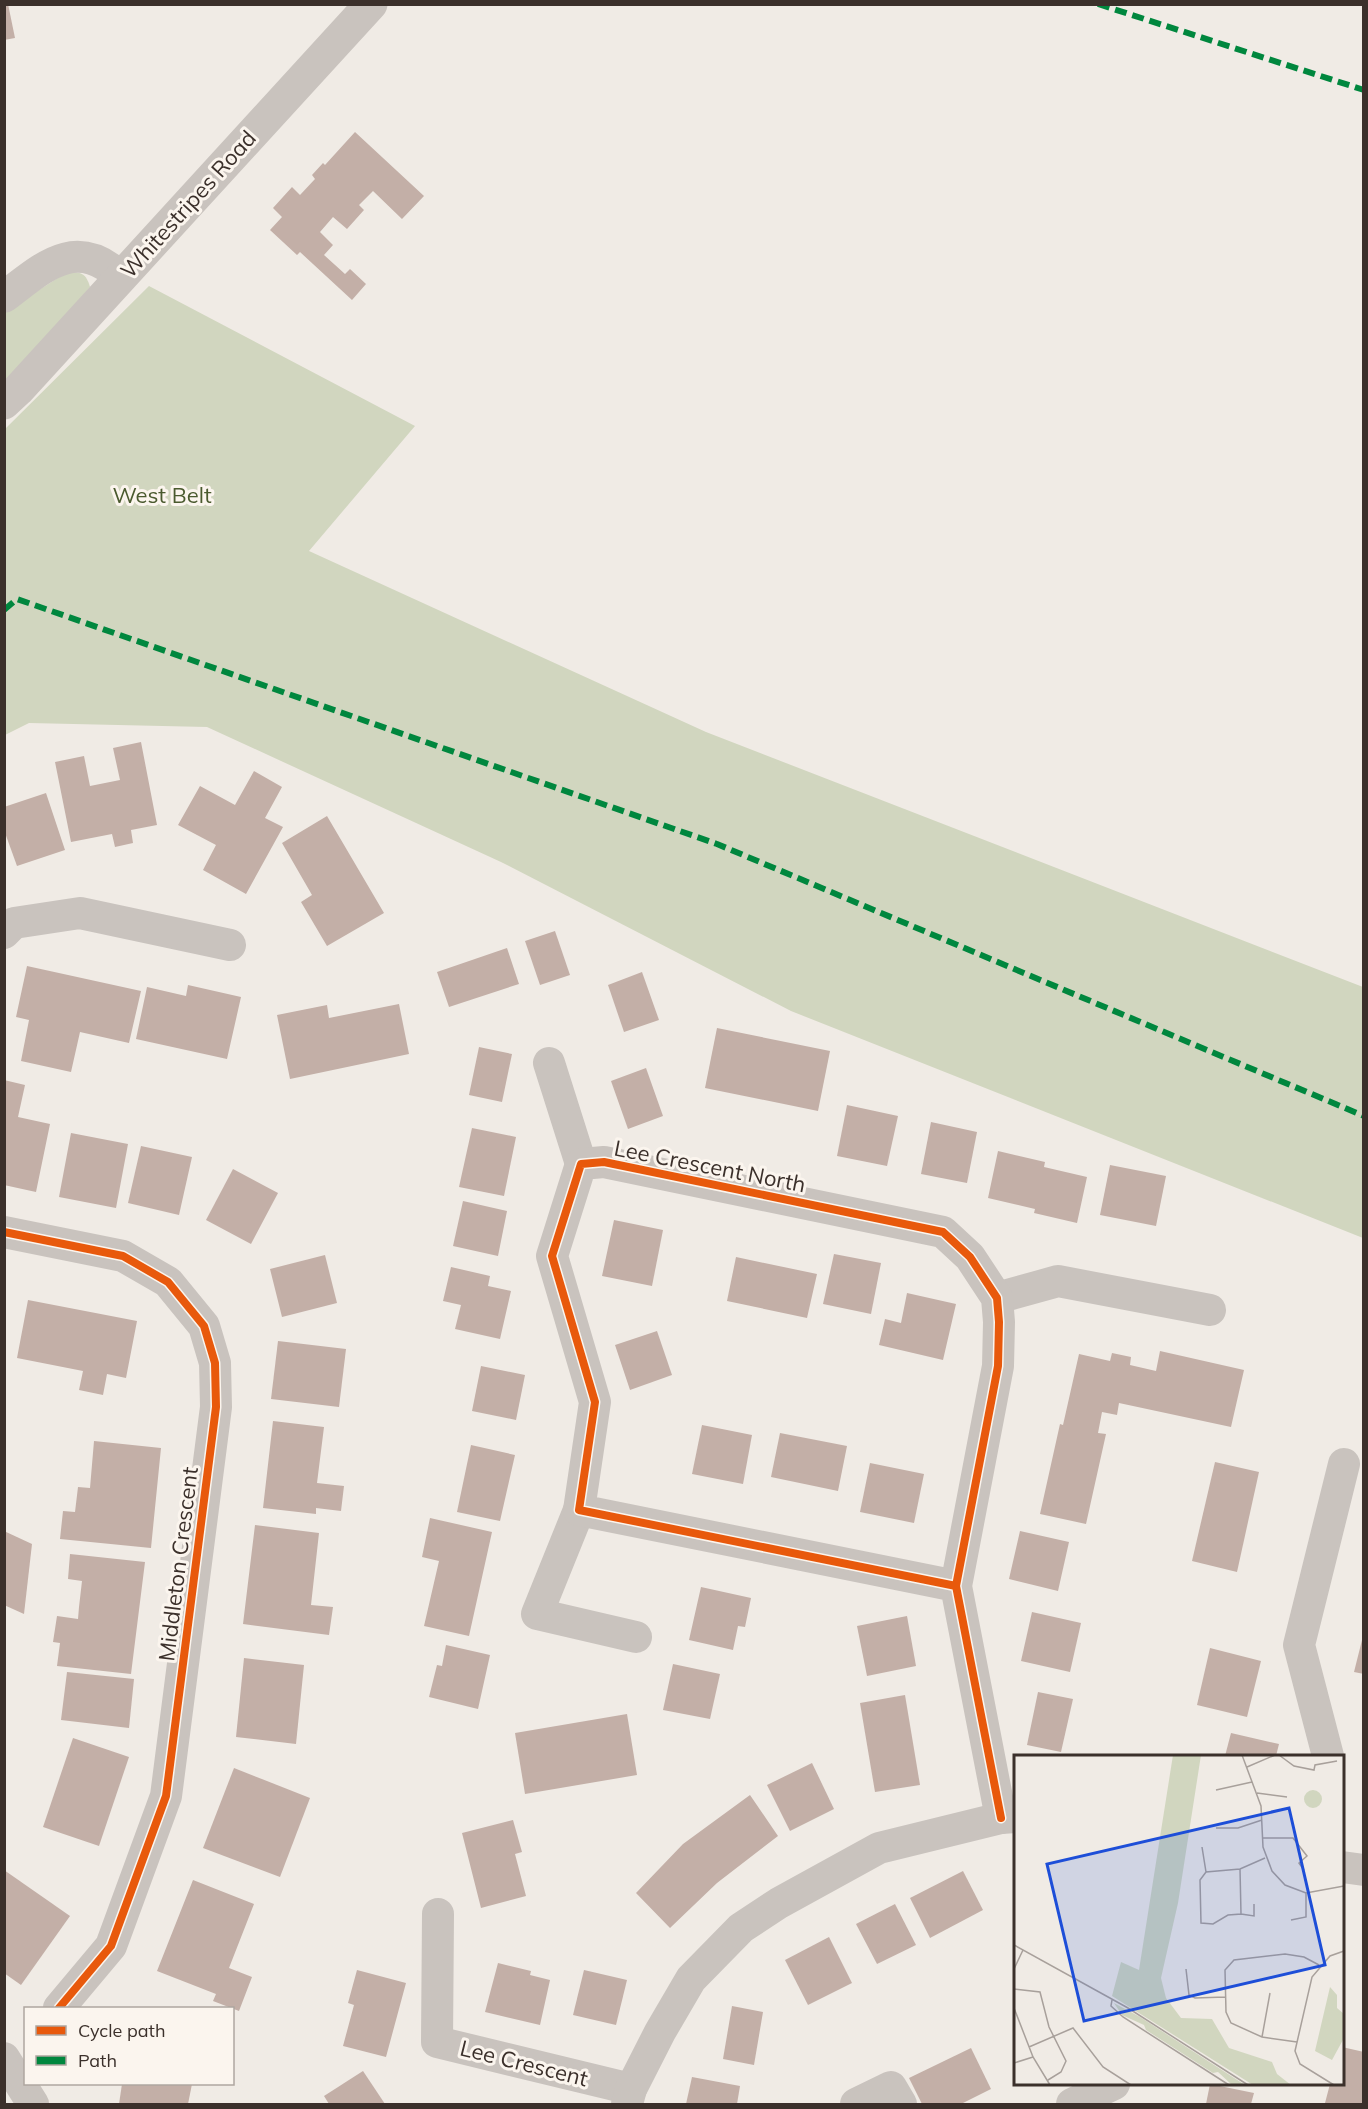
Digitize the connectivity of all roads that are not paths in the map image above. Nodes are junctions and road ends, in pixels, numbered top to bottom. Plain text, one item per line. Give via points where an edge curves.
1 (371, 4) edge
2 (121, 277) junction
3 (4, 297) edge
4 (4, 403) edge
5 (4, 933) edge
6 (230, 945) dead end
7 (549, 1063) dead end
8 (581, 1164) junction
9 (4, 1232) edge
10 (997, 1298) junction
11 (1210, 1310) dead end
12 (1344, 1464) dead end
13 (579, 1510) junction
14 (957, 1586) junction
15 (636, 1637) dead end
16 (1328, 1755) edge
17 (1008, 1818) edge
18 (1344, 1867) edge
19 (1364, 1870) edge
20 (438, 1914) dead end
21 (691, 1979) joint
22 (60, 2007) edge
23 (13, 2054) edge
24 (24, 2082) edge
25 (25, 2085) edge
26 (1119, 2091) edge
27 (629, 2097) edge
28 (33, 2104) edge
29 (856, 2104) edge
30 (901, 2104) edge
31 (1072, 2104) edge

1 - 2 street, Whitestripes Road
2 - 3 street via 95,259 64,257 47,264
2 - 4 street, Whitestripes Road
5 - 6 street via 14,922 80,913
7 - 8 street, Lee Crescent North
8 - 10 street, Lee Crescent North via 604,1162 943,1232 970,1257
8 - 13 street, Lee Crescent North via 552,1256 595,1402
9 - 22 street, Middleton Crescent via 123,1256 146,1268 168,1282 204,1326 215,1363 216,1407 166,1796 111,1946
10 - 11 street via 1058,1281
10 - 14 street, Lee Crescent North via 998,1366
12 - 16 street via 1299,1645
13 - 14 street
13 - 15 street, Lee Crescent North via 537,1614
14 - 17 street, Lee Crescent North
17 - 21 street, Lee Crescent North via 879,1848 779,1902 741,1928
18 - 19 street
20 - 27 street, Lee Crescent via 437,2042
21 - 27 street, Lee Crescent
23 - 24 street
25 - 28 street
26 - 31 street
29 - 30 street via 891,2087

